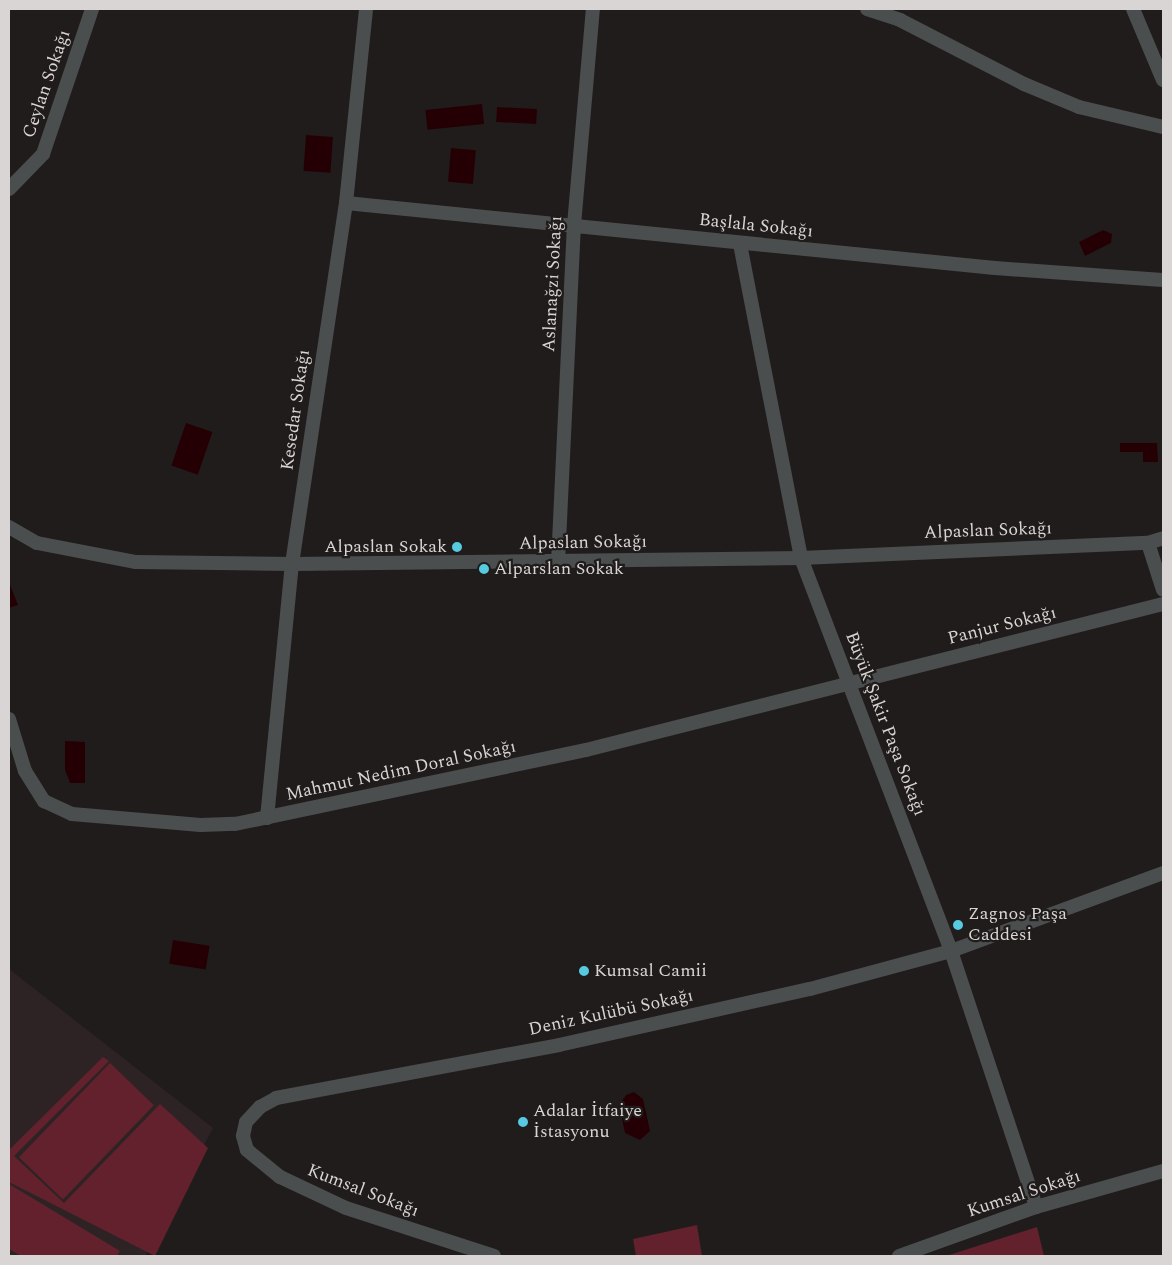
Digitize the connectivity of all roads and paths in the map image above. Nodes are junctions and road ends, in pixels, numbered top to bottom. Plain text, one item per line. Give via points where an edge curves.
1 (92, 9) edge
2 (366, 9) edge
3 (593, 9) edge
4 (867, 9) edge
5 (1133, 9) edge
6 (1163, 80) edge
7 (1163, 127) edge
8 (9, 189) edge
9 (346, 203) junction
10 (574, 225) junction
11 (740, 244) junction
12 (1163, 280) edge
13 (9, 527) edge
14 (1163, 538) edge
15 (1148, 543) junction
16 (801, 558) junction
17 (558, 563) junction
18 (292, 564) junction
19 (1163, 590) edge
20 (1163, 604) edge
21 (850, 684) junction
22 (9, 719) edge
23 (268, 818) junction
24 (1163, 873) edge
25 (951, 951) junction
26 (244, 1129) joint
27 (1163, 1171) edge
28 (1036, 1207) junction
29 (494, 1256) edge
30 (899, 1256) edge

1 - 8 street, Ceylan Sokağı via 43,154
2 - 9 street, Kesedar Sokağı
3 - 10 street, Aslanağzi Sokağı
4 - 7 street via 900,20 1024,84 1079,107
5 - 6 street
9 - 10 street, Başlala Sokağı
9 - 18 street, Kesedar Sokağı
10 - 11 street, Başlala Sokağı
10 - 17 street, Aslanağzi Sokağı
11 - 12 street, Başlala Sokağı
11 - 16 street, Büyük Şakir Paşa Sokağı
13 - 18 street, Alpaslan Sokağı via 37,543 136,562
14 - 15 street, Alpaslan Sokağı
15 - 16 street, Alpaslan Sokağı
15 - 19 street
16 - 17 street, Alpaslan Sokağı
16 - 21 street, Büyük Şakir Paşa Sokağı
17 - 18 street, Alpaslan Sokağı
18 - 23 street, Kesedar Sokağı
20 - 21 street, Panjur Sokağı
21 - 23 street, Mahmut Nedim Doral Sokağı via 586,750
21 - 25 street, Büyük Şakir Paşa Sokağı
22 - 23 street, Mahmut Nedim Doral Sokağı via 25,771 44,801 72,814 201,825
24 - 25 street, Deniz Kulübü Sokağı
25 - 26 street, Deniz Kulübü Sokağı via 810,988 560,1045 276,1098 251,1114
25 - 28 street, Büyük Şakir Paşa Sokağı
26 - 29 street, Kumsal Sokağı via 247,1150 280,1178 346,1208
27 - 28 street, Kumsal Sokağı
28 - 30 street, Kumsal Sokağı

